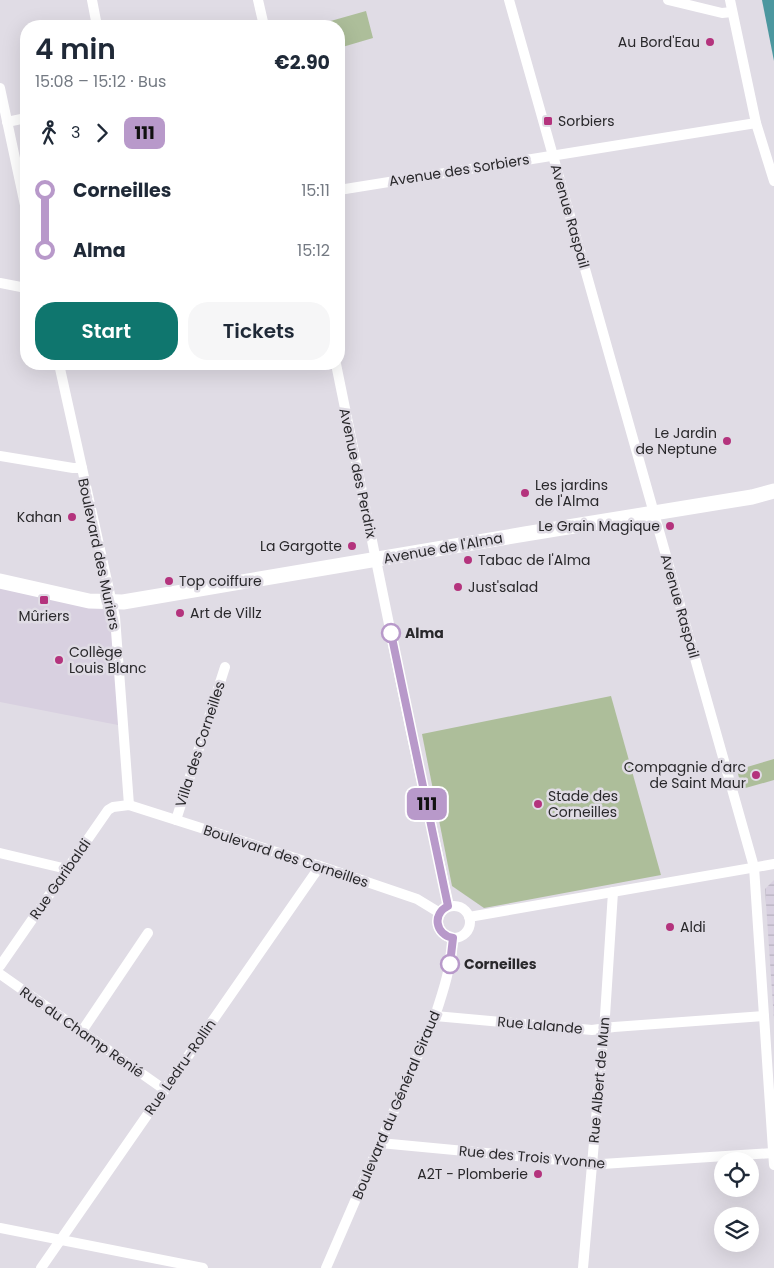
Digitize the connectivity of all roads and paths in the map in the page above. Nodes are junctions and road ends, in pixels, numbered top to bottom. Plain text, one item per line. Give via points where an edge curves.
1 (92, 0) edge
2 (258, 0) edge
3 (509, 0) edge
4 (668, 0) edge
5 (730, 0) edge
6 (732, 12) junction
7 (96, 20) edge
8 (263, 20) edge
9 (0, 88) edge
10 (20, 119) edge
11 (8, 122) junction
12 (756, 123) junction
13 (553, 155) junction
14 (20, 181) edge
15 (774, 182) edge
16 (345, 189) edge
17 (0, 283) edge
18 (20, 287) edge
19 (60, 370) edge
20 (337, 370) edge
21 (0, 456) edge
22 (82, 468) junction
23 (774, 491) edge
24 (654, 514) junction
25 (376, 559) junction
26 (0, 581) edge
27 (111, 602) junction
28 (225, 667) dead end
29 (129, 806) junction
30 (176, 820) junction
31 (0, 853) edge
32 (774, 864) edge
33 (320, 866) junction
34 (754, 867) junction
35 (67, 869) junction
36 (613, 892) junction
37 (448, 906) junction
38 (440, 914) junction
39 (470, 917) junction
40 (148, 933) dead end
41 (453, 938) junction
42 (0, 966) edge
43 (0, 974) edge
44 (435, 1016) junction
45 (764, 1016) junction
46 (603, 1028) junction
47 (82, 1031) junction
48 (165, 1090) junction
49 (380, 1143) junction
50 (773, 1153) edge
51 (592, 1163) junction
52 (774, 1165) edge
53 (0, 1228) edge
54 (60, 1239) junction
55 (190, 1267) edge
56 (40, 1268) edge
57 (203, 1268) edge
58 (326, 1268) edge
59 (583, 1268) edge

1 - 7 street
2 - 8 street
3 - 13 street, Avenue Raspail
4 - 6 street via 722,13
5 - 6 street
6 - 12 street
9 - 11 street
10 - 11 street
11 - 14 street
12 - 13 street, Avenue des Sorbiers
12 - 15 street
13 - 16 street, Avenue des Sorbiers
13 - 24 street, Avenue Raspail
17 - 18 street
19 - 22 street, Boulevard des Muriers
20 - 25 street, Avenue des Perdrix
21 - 22 street
22 - 27 street, Boulevard des Muriers
23 - 24 main road, Avenue de l'Alma
24 - 25 main road, Avenue de l'Alma
24 - 34 street, Avenue Raspail
25 - 27 main road, Avenue de l'Alma
25 - 37 street, Avenue des Perdrix
26 - 27 main road, Avenue de l'Alma via 80,600
27 - 29 street, Boulevard des Muriers via 115,617
28 - 30 street, Villa des Corneilles
29 - 30 street, Boulevard des Corneilles
29 - 35 street, Rue Garibaldi via 108,810
30 - 33 street, Boulevard des Corneilles
31 - 35 street
32 - 34 street
33 - 38 street, Boulevard des Corneilles via 417,899
33 - 48 street, Rue Ledru-Rollin
34 - 36 street
34 - 45 street, Avenue Raspail
35 - 42 street, Rue Garibaldi
36 - 39 street
36 - 46 street, Rue Albert de Mun
37 - 38 street
37 - 39 street via 463,908
38 - 41 street via 439,930
39 - 41 street via 467,932
40 - 47 street
41 - 44 street, Boulevard du Général Giraud via 446,983
43 - 47 street, Rue du Champ Renié
44 - 46 street, Rue Lalande via 592,1030
44 - 49 street, Boulevard du Général Giraud
45 - 46 street, Rue Lalande
45 - 50 street, Avenue Raspail
46 - 51 street, Rue Albert de Mun
47 - 48 street, Rue du Champ Renié
48 - 54 street, Rue Ledru-Rollin
49 - 51 street, Rue des Trois Yvonne
49 - 58 street, Boulevard du Général Giraud
50 - 51 street, Rue des Trois Yvonne
50 - 52 street, Avenue Raspail
51 - 59 street, Rue Albert de Mun
53 - 54 street
54 - 55 street
54 - 56 street, Rue Ledru-Rollin
55 - 57 street

